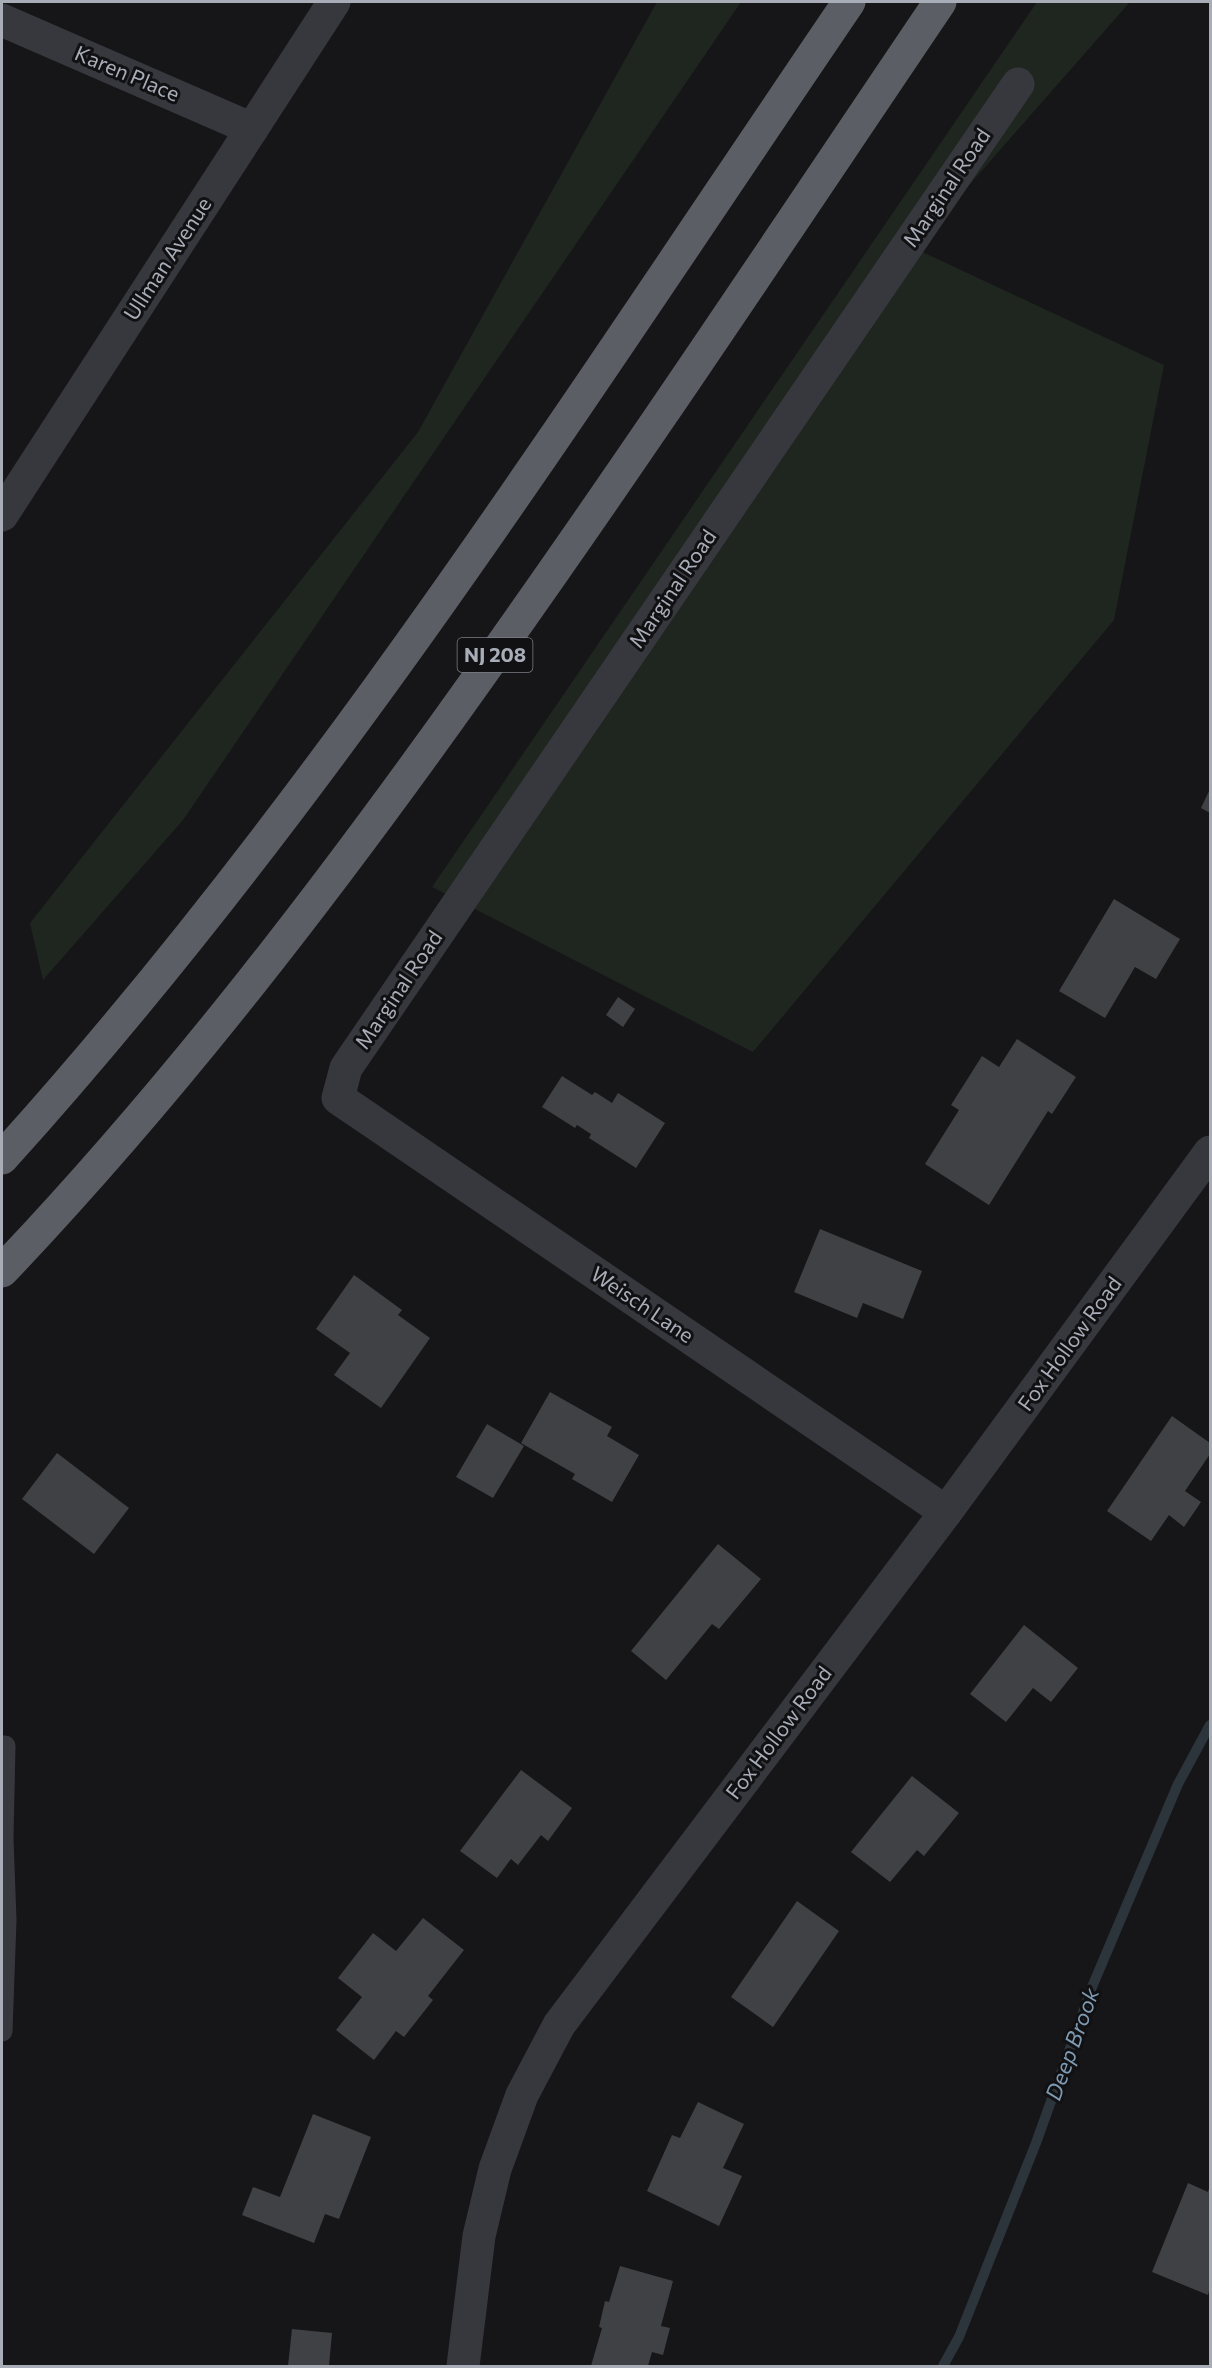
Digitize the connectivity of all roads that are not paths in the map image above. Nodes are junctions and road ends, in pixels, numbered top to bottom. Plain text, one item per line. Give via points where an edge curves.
1 (334, 2) edge
2 (849, 2) edge
3 (940, 2) edge
4 (2, 20) edge
5 (1018, 84) dead end
6 (252, 129) junction
7 (2, 515) edge
8 (338, 1098) joint
9 (1210, 1152) edge
10 (2, 1158) edge
11 (2, 1271) edge
12 (946, 1512) junction
13 (2, 1746) edge
14 (2, 1839) edge
15 (2, 2031) edge
16 (463, 2367) edge

1 - 6 street, Ullman Avenue
2 - 10 highway via 360,713 203,921
3 - 11 highway, NJ 208 via 571,548 414,768 263,969 188,1061
4 - 6 street, Karen Place
5 - 8 street, Marginal Road via 346,1068
6 - 7 street, Ullman Avenue
8 - 12 street, Weisch Lane
9 - 12 street, Fox Hollow Road
12 - 16 street, Fox Hollow Road via 559,2025 522,2095 495,2169 479,2236
13 - 14 lane
14 - 15 lane via 6,1920

